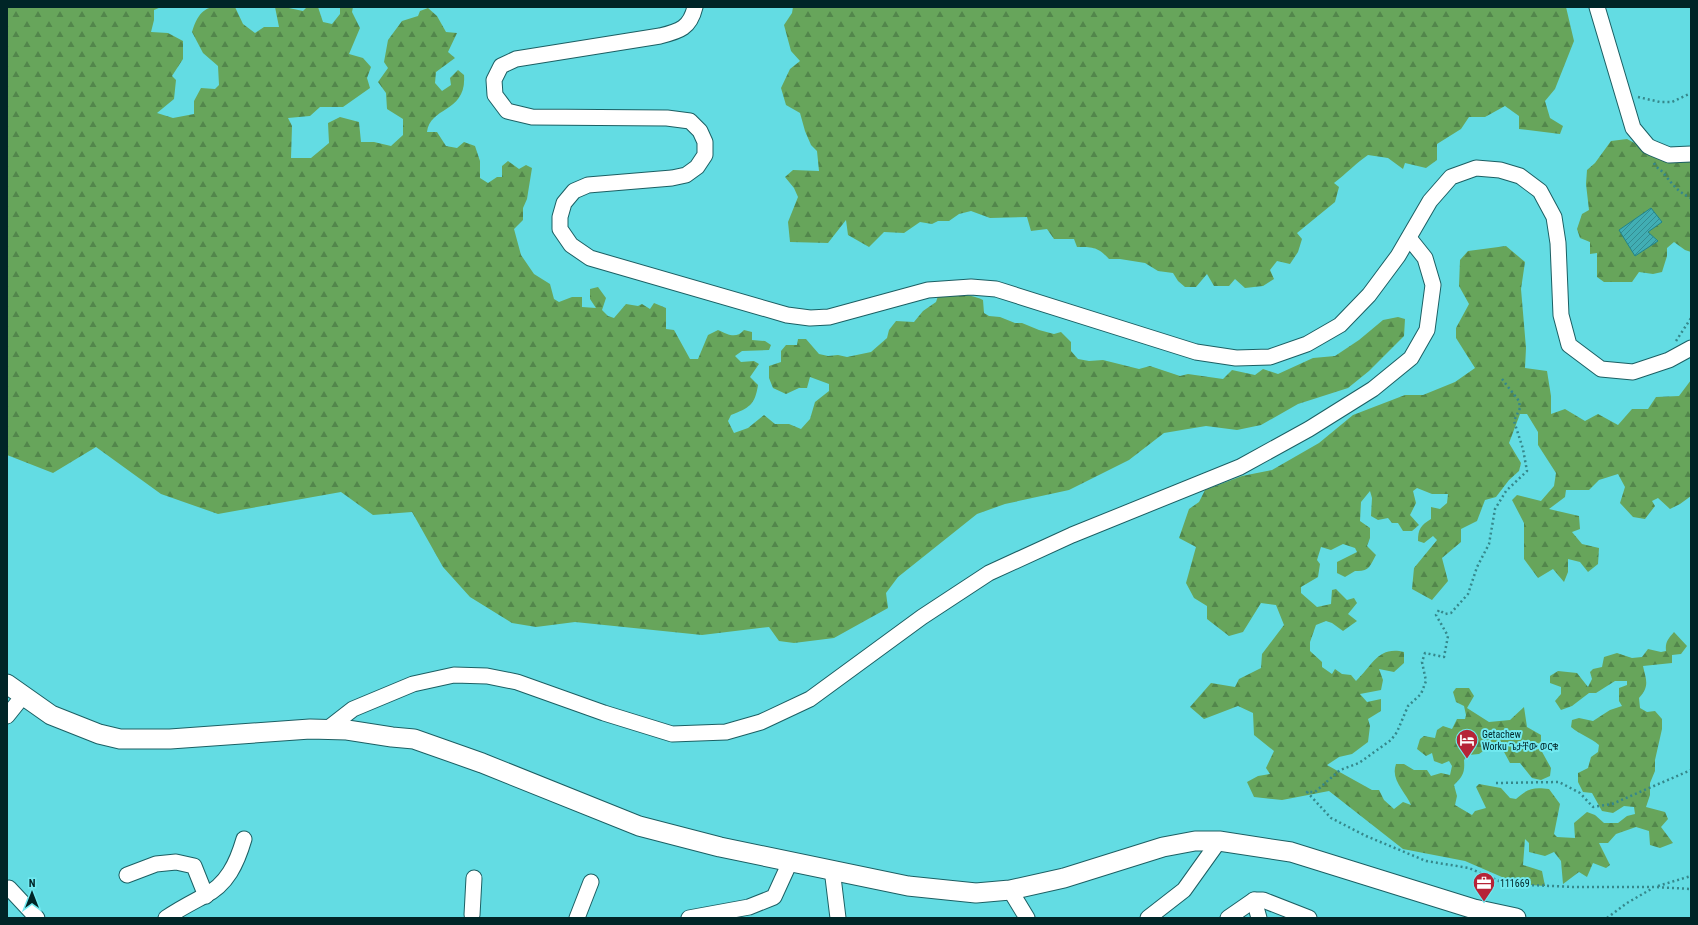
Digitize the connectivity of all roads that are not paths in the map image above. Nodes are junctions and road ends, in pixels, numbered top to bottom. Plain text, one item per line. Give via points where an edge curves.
1 (695, 7) edge
2 (1598, 7) edge
3 (1691, 154) edge
4 (1408, 238) junction
5 (1691, 348) edge
6 (7, 684) edge
7 (23, 696) junction
8 (7, 716) edge
9 (326, 730) junction
10 (244, 839) dead end
11 (1219, 841) junction
12 (790, 862) junction
13 (832, 870) junction
14 (127, 875) dead end
15 (474, 878) dead end
16 (591, 882) dead end
17 (9, 888) dead end
18 (1010, 890) junction
19 (206, 896) junction
20 (1254, 900) junction
21 (475, 917) edge
22 (37, 918) edge
23 (166, 918) edge
24 (577, 918) edge
25 (690, 918) edge
26 (838, 918) edge
27 (1027, 918) edge
28 (1148, 918) edge
29 (1228, 918) edge
30 (1259, 918) edge
31 (1309, 918) edge
32 (1516, 918) edge

1 - 4 street via 690,22 675,32 516,59 501,66 494,80 495,95 507,111 532,117 667,118 690,121 700,131 705,142 705,155 697,167 686,175 588,185 574,191 564,203 560,229 571,245 590,258 787,315 810,318 842,314 928,290 996,289 1196,352 1236,358 1270,357 1307,344 1340,325 1370,295
2 - 3 street via 1634,128 1652,148 1669,155
4 - 5 street via 1430,202 1451,177 1476,168 1500,170 1520,176 1540,191 1554,217 1558,242 1561,315 1570,345 1601,369 1633,372 1670,360
4 - 9 street via 1425,258 1433,285 1427,330 1411,358 1373,389 1240,467 1072,535 989,573 922,617 810,699 761,722 726,732 672,734 517,682 487,676 454,675 413,684 353,709
6 - 7 street
7 - 8 street
7 - 9 street via 51,714 99,734 120,739
9 - 12 street via 347,730 414,739 482,763 640,826
10 - 19 street via 238,859 225,881
11 - 18 street via 1195,841 1163,846 1064,878
11 - 28 street via 1184,890
11 - 32 street via 1291,852 1474,908
12 - 13 street
12 - 25 street via 774,897 749,907
13 - 18 street via 908,886 976,893
13 - 26 street
14 - 19 street via 156,864 176,862 194,866
15 - 21 street
16 - 24 street
17 - 22 street
18 - 27 street
19 - 23 street via 180,908
20 - 29 street
20 - 30 street
20 - 31 street via 1263,900

